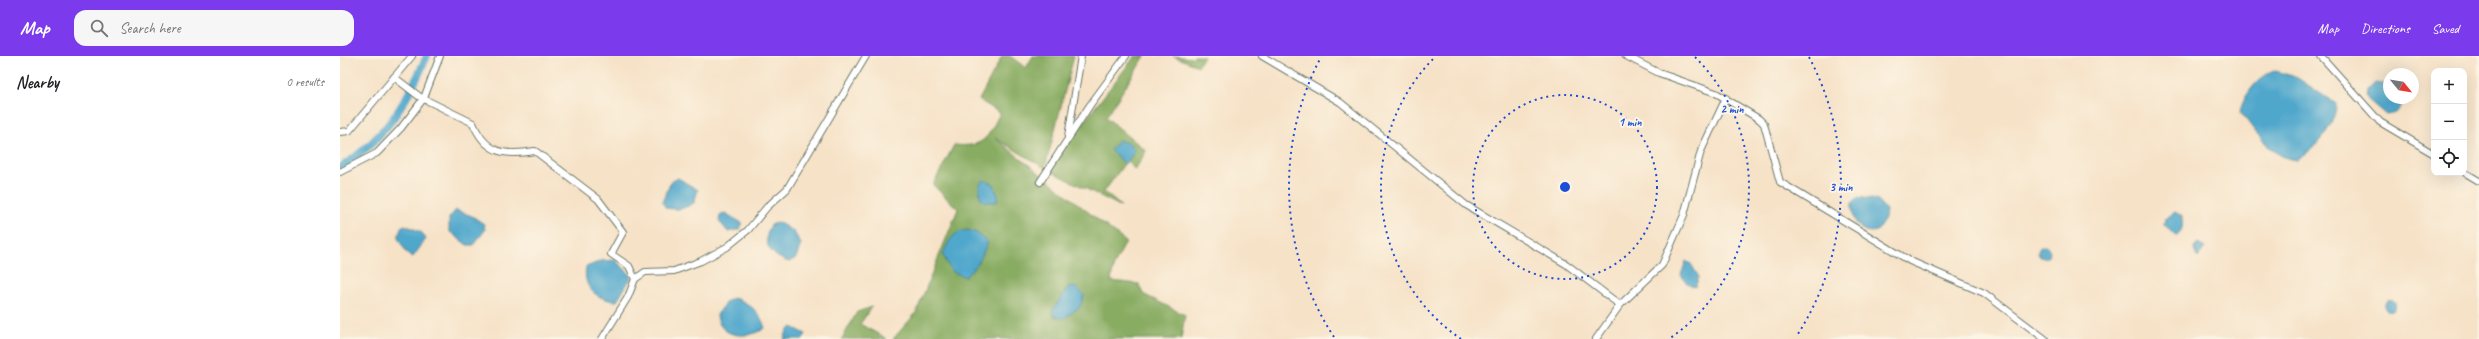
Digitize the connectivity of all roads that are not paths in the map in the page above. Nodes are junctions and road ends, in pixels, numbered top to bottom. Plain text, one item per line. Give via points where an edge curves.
1 (412, 56) edge
2 (440, 56) edge
3 (866, 56) edge
4 (1081, 56) edge
5 (1126, 56) edge
6 (1262, 56) edge
7 (1626, 56) edge
8 (2320, 56) edge
9 (394, 77) junction
10 (422, 97) junction
11 (1726, 98) junction
12 (340, 132) edge
13 (1068, 139) junction
14 (2431, 152) edge
15 (340, 172) edge
16 (2467, 174) edge
17 (2479, 181) edge
18 (1040, 182) dead end
19 (635, 278) junction
20 (1620, 305) junction
21 (602, 339) edge
22 (1596, 339) edge
23 (2045, 339) edge

1 - 9 street
2 - 10 street
3 - 19 street via 787,189 766,206 748,230 727,247 701,261 674,271 644,272
4 - 13 street
5 - 13 street
6 - 20 street via 1340,102 1466,205 1566,264
7 - 11 street via 1659,73
8 - 14 street via 2380,122
9 - 10 street
9 - 12 street via 349,131
10 - 15 street via 401,128 377,153
10 - 19 street via 473,123 478,135 494,150 512,155 535,152 598,199 623,232 611,254 629,266
11 - 20 street via 1701,151 1684,215 1662,265
11 - 23 street via 1749,111 1764,124 1780,182 1910,261 1984,293
13 - 18 street
16 - 17 street
19 - 21 street via 628,297
20 - 22 street

